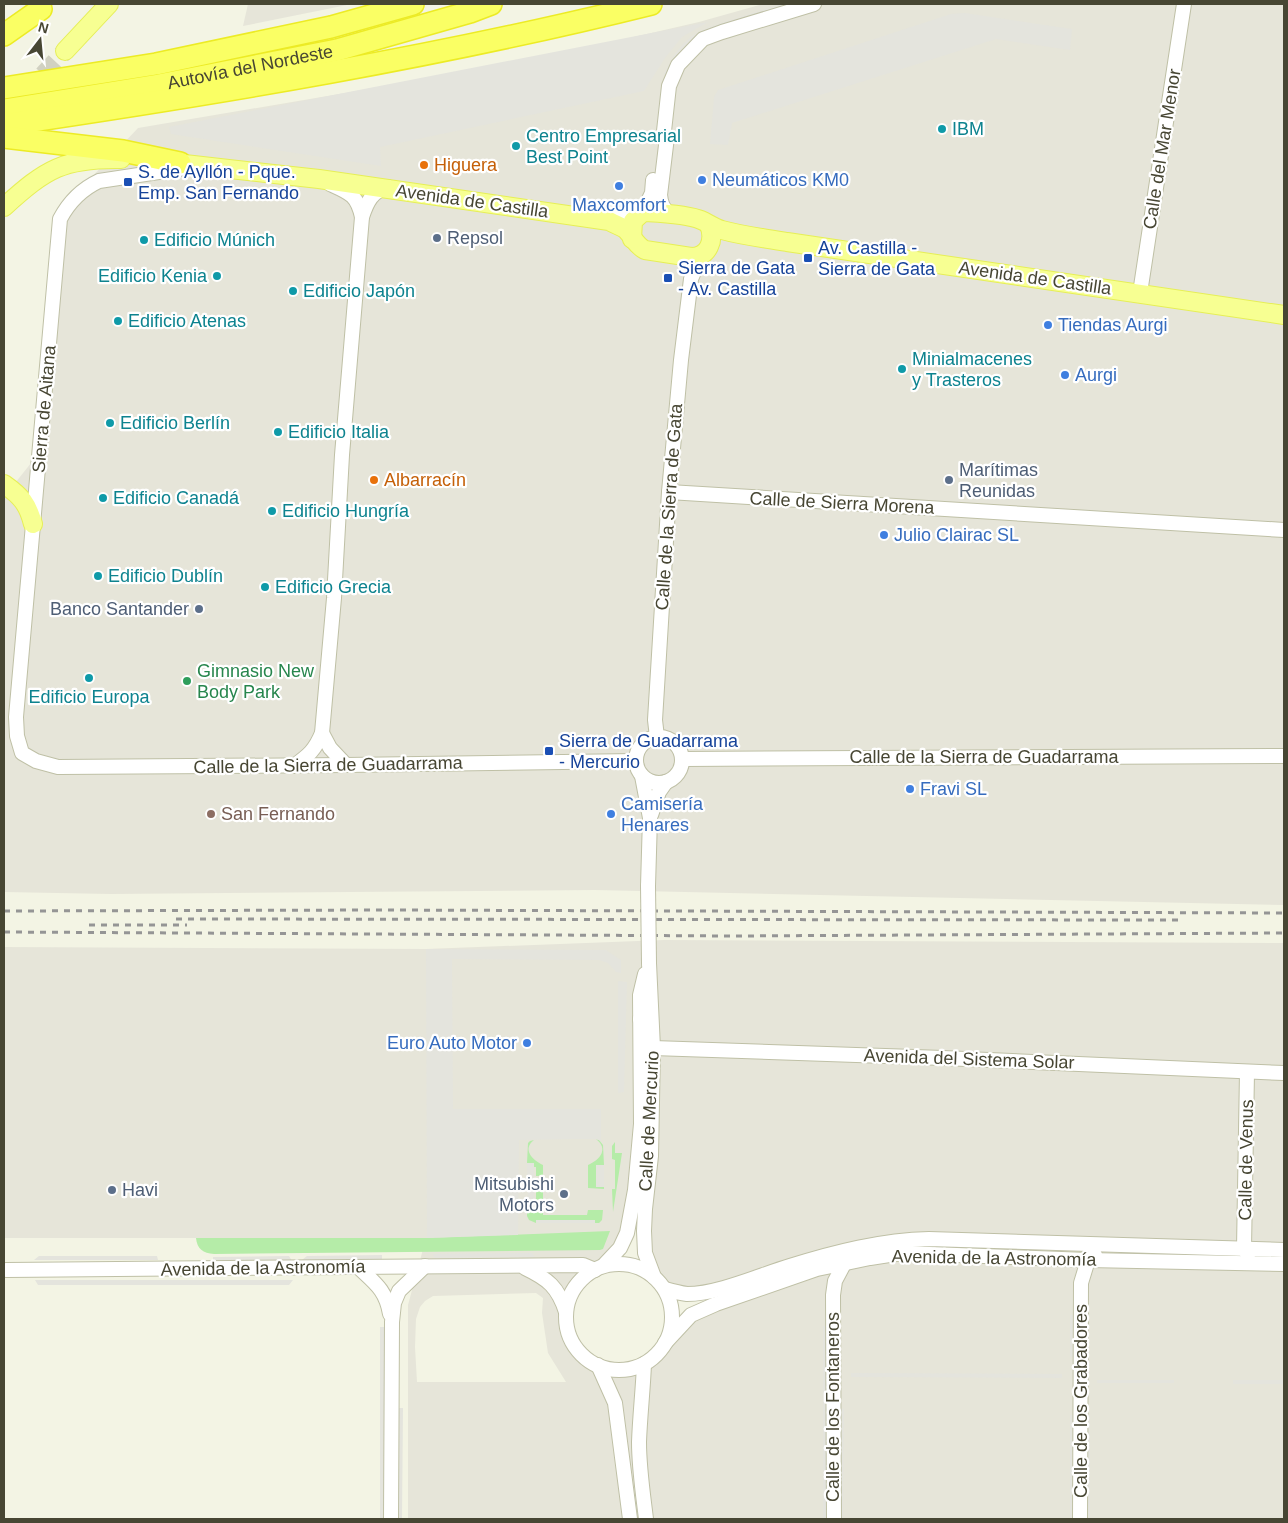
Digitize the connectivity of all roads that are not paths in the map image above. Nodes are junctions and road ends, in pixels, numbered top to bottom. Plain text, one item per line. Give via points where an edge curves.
1 (109, 4) edge
2 (413, 4) edge
3 (492, 4) edge
4 (650, 4) edge
5 (814, 4) edge
6 (1184, 4) edge
7 (45, 6) edge
8 (4, 26) edge
9 (4, 35) edge
10 (65, 51) tunnel mouth
11 (4, 88) edge
12 (4, 110) edge
13 (4, 125) edge
14 (664, 131) junction
15 (4, 137) edge
16 (189, 164) junction
17 (319, 179) junction
18 (384, 188) junction
19 (4, 207) edge
20 (641, 214) junction
21 (669, 214) junction
22 (362, 217) junction
23 (709, 225) junction
24 (632, 239) junction
25 (787, 242) junction
26 (707, 250) junction
27 (676, 255) junction
28 (691, 279) junction
29 (1140, 294) junction
30 (1284, 315) edge
31 (4, 484) edge
32 (669, 492) junction
33 (33, 524) junction
34 (1284, 530) edge
35 (322, 733) junction
36 (658, 736) junction
37 (22, 753) joint
38 (1284, 756) edge
39 (683, 759) junction
40 (636, 760) junction
41 (294, 766) junction
42 (346, 766) junction
43 (642, 776) junction
44 (666, 782) junction
45 (650, 818) junction
46 (649, 963) junction
47 (640, 1019) junction
48 (653, 1048) junction
49 (1247, 1072) junction
50 (1284, 1073) edge
51 (640, 1076) junction
52 (1123, 1246) junction
53 (1244, 1248) junction
54 (1284, 1250) edge
55 (1058, 1259) junction
56 (1088, 1260) junction
57 (1223, 1262) junction
58 (1258, 1263) junction
59 (844, 1264) junction
60 (1284, 1264) edge
61 (520, 1265) junction
62 (812, 1265) junction
63 (426, 1266) junction
64 (358, 1267) junction
65 (599, 1268) junction
66 (4, 1271) edge
67 (654, 1277) junction
68 (1081, 1283) junction
69 (664, 1289) junction
70 (833, 1295) junction
71 (566, 1314) junction
72 (392, 1322) junction
73 (665, 1343) junction
74 (644, 1364) junction
75 (598, 1365) junction
76 (391, 1519) edge
77 (630, 1519) edge
78 (646, 1519) edge
79 (834, 1519) edge
80 (1080, 1519) edge

1 - 10 main road
2 - 11 highway, Autovía del Nordeste via 331,27 156,64
3 - 12 highway, Autovía del Nordeste via 337,50 159,85
4 - 13 highway via 471,45 160,102
5 - 14 street via 703,39 678,65 669,86
6 - 29 street, Calle del Mar Menor
7 - 8 main road
7 - 9 highway
14 - 20 street via 660,137 652,193
14 - 21 street via 667,138 660,195 661,204
15 - 16 highway via 128,152
16 - 17 main road
16 - 19 main road via 126,159 82,160 44,173
16 - 33 street, Sierra de Aitana via 159,173 90,185 73,200 60,219
17 - 18 main road
17 - 22 street via 354,197 360,205
18 - 20 street, Avenida de Castilla via 408,185 611,214
18 - 22 street via 370,198
18 - 24 main road, Avenida de Castilla via 609,221 624,229
20 - 21 main road, Avenida de Castilla
20 - 24 main road via 633,221
21 - 23 main road, Avenida de Castilla via 702,220
22 - 35 street
23 - 25 main road, Avenida de Castilla via 736,234
23 - 26 main road via 712,240
24 - 27 main road, Avenida de Castilla via 645,250
25 - 26 main road, Avenida de Castilla via 722,243
25 - 29 main road, Avenida de Castilla
26 - 27 main road, Avenida de Castilla via 696,257
26 - 28 street, Calle de la Sierra de Gata
27 - 28 street via 686,265
28 - 32 street, Calle de la Sierra de Gata
29 - 30 main road, Avenida de Castilla
31 - 33 main road via 27,506
32 - 34 street, Calle de Sierra Morena
32 - 36 street, Calle de la Sierra de Gata via 655,720
33 - 37 street, Sierra de Aitana via 16,717
35 - 41 street via 317,745
35 - 42 street
36 - 39 street via 675,742
36 - 40 street via 643,743
37 - 41 street, Calle de la Sierra de Guadarrama via 36,761 58,766
38 - 39 street, Calle de la Sierra de Guadarrama
39 - 44 street via 681,769
40 - 42 street, Calle de la Sierra de Guadarrama
40 - 43 street
41 - 42 street, Calle de la Sierra de Guadarrama
43 - 44 street via 656,783
43 - 45 street
44 - 45 street
45 - 46 street, Calle de Mercurio, bridge
46 - 47 street, Calle de Mercurio via 640,995
46 - 48 street, Calle de Mercurio
47 - 48 street
47 - 51 street, Calle de Mercurio
48 - 49 street, Avenida del Sistema Solar
48 - 51 street
48 - 67 street, Calle de Mercurio via 651,1156 644,1231 645,1253
49 - 50 street, Avenida del Sistema Solar
49 - 53 street, Calle de Venus
51 - 65 street, Calle de Mercurio via 639,1150 627,1233 620,1248
52 - 53 street, Avenida de la Astronomía
52 - 56 street via 1108,1248
52 - 62 street, Avenida de la Astronomía via 915,1240 868,1246
53 - 54 street, Avenida de la Astronomía
53 - 57 street via 1236,1257
53 - 58 street
55 - 56 street, Avenida de la Astronomía
55 - 59 street, Avenida de la Astronomía via 902,1253
55 - 68 street, Calle de los Grabadores via 1075,1271
56 - 57 street, Avenida de la Astronomía
56 - 68 street, Calle de los Grabadores
57 - 58 street, Avenida de la Astronomía
58 - 60 street, Avenida de la Astronomía
59 - 62 street, Avenida de la Astronomía
59 - 70 street, Calle de los Fontaneros via 835,1280
61 - 63 street, Avenida de la Astronomía
61 - 65 street, Avenida de la Astronomía via 583,1264
61 - 71 street, Avenida de la Astronomía via 552,1284
62 - 69 street, Avenida de la Astronomía via 711,1292 688,1294
62 - 70 street, Calle de los Fontaneros via 830,1286
62 - 73 street, Avenida de la Astronomía via 692,1315
63 - 64 street, Avenida de la Astronomía
63 - 72 street via 399,1291
64 - 66 street, Avenida de la Astronomía
64 - 72 street via 382,1290
65 - 67 street via 621,1264 639,1268
65 - 71 street via 577,1285 569,1299
67 - 69 street
68 - 80 street, Calle de los Grabadores
69 - 73 street via 672,1316 672,1326
70 - 79 street, Calle de los Fontaneros
71 - 75 street via 567,1329 573,1342 581,1354
72 - 76 street
73 - 74 street via 656,1356
74 - 75 street via 628,1369
74 - 78 street via 639,1444
75 - 77 street via 615,1404

